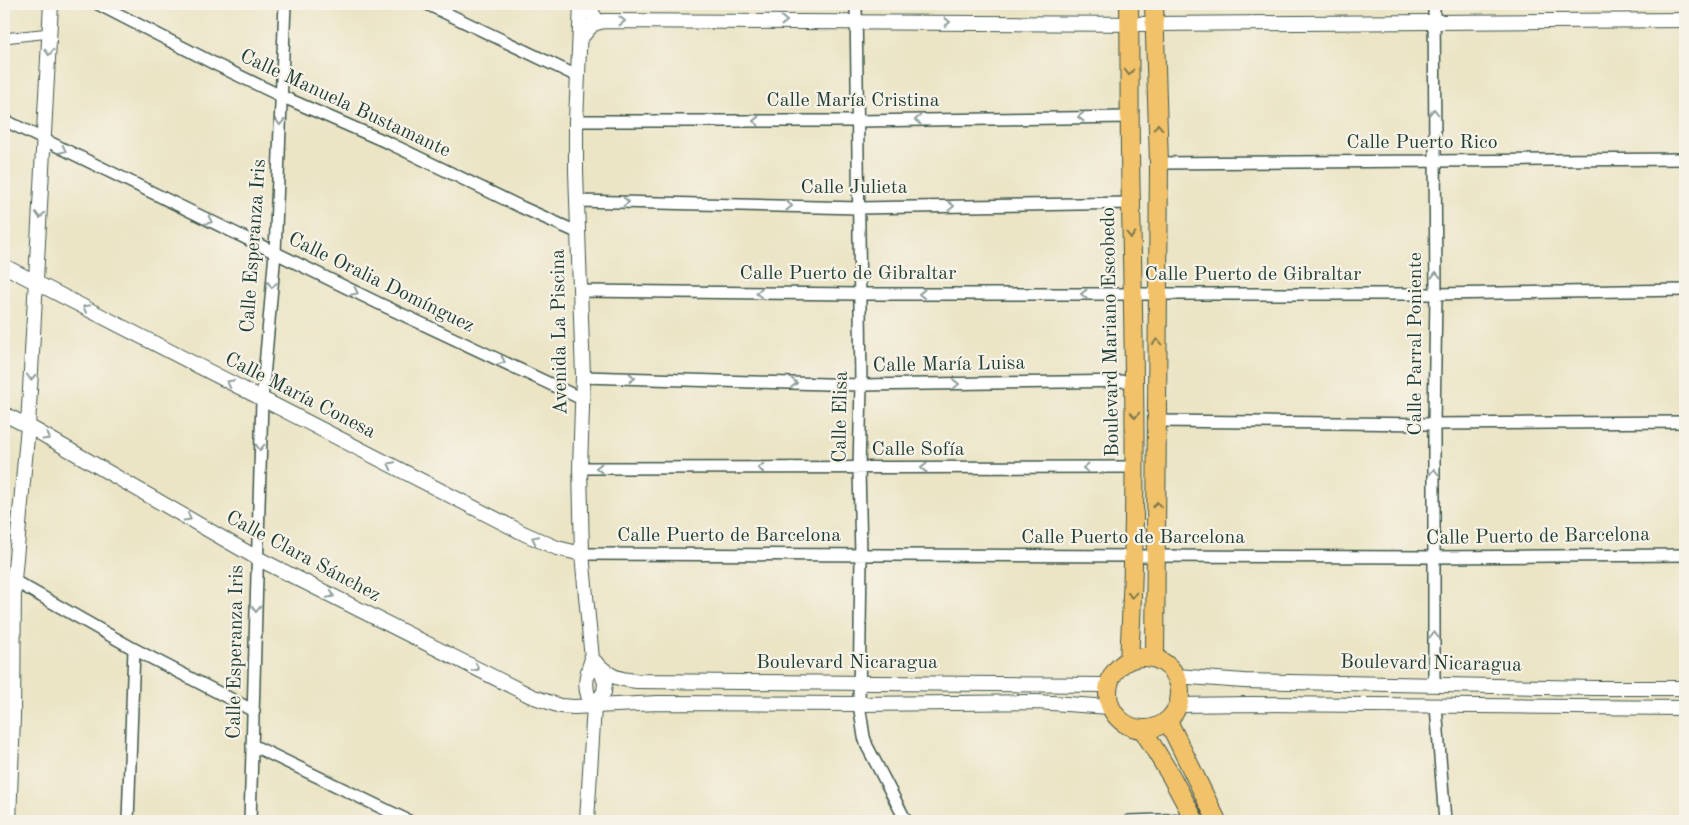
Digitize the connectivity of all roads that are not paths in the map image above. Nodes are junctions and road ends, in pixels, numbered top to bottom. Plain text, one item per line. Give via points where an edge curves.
1 (51, 4) edge
2 (98, 4) edge
3 (285, 4) edge
4 (427, 4) edge
5 (582, 4) edge
6 (592, 4) edge
7 (856, 4) edge
8 (1129, 4) edge
9 (1154, 4) edge
10 (1434, 4) edge
11 (1685, 20) edge
12 (857, 21) junction
13 (598, 22) junction
14 (1434, 23) junction
15 (1129, 24) junction
16 (1154, 24) junction
17 (50, 32) junction
18 (4, 38) edge
19 (580, 38) junction
20 (577, 76) junction
21 (281, 96) junction
22 (1130, 117) junction
23 (4, 120) edge
24 (576, 121) junction
25 (859, 121) junction
26 (45, 141) junction
27 (1685, 159) edge
28 (1434, 162) junction
29 (1159, 163) junction
30 (578, 201) junction
31 (1131, 203) junction
32 (859, 208) junction
33 (579, 233) junction
34 (275, 253) junction
35 (4, 266) edge
36 (36, 282) junction
37 (1685, 290) edge
38 (580, 291) junction
39 (860, 294) junction
40 (1133, 294) junction
41 (1158, 294) junction
42 (1436, 294) junction
43 (583, 377) junction
44 (1135, 381) junction
45 (861, 385) junction
46 (582, 399) junction
47 (262, 400) junction
48 (4, 414) edge
49 (1157, 421) junction
50 (1685, 422) edge
51 (1434, 424) junction
52 (28, 426) junction
53 (1135, 467) junction
54 (580, 468) junction
55 (858, 469) junction
56 (582, 554) junction
57 (1685, 554) edge
58 (861, 556) junction
59 (1133, 557) junction
60 (1156, 557) junction
61 (1434, 557) junction
62 (257, 558) junction
63 (9, 578) edge
64 (134, 649) junction
65 (1155, 658) junction
66 (592, 659) junction
67 (1129, 660) junction
68 (1176, 676) junction
69 (859, 683) junction
70 (1434, 684) junction
71 (1108, 685) junction
72 (1685, 688) edge
73 (859, 704) junction
74 (1178, 705) junction
75 (594, 706) junction
76 (1110, 706) junction
77 (1436, 706) junction
78 (1685, 708) edge
79 (254, 711) junction
80 (8, 717) edge
81 (1168, 721) junction
82 (1143, 730) junction
83 (252, 745) junction
84 (1195, 820) edge
85 (9, 821) edge
86 (128, 821) edge
87 (250, 821) edge
88 (409, 821) edge
89 (587, 821) edge
90 (906, 821) edge
91 (1129, 821) edge
92 (1218, 821) edge
93 (1445, 821) edge

1 - 17 street
2 - 21 street, Calle Manuela Bustamante
3 - 21 street, Calle Esperanza Iris
4 - 20 street
5 - 19 street, Avenida La Piscina
6 - 13 street via 592,13
7 - 12 street, Calle Elisa
8 - 15 main road, Boulevard Mariano Escobedo
9 - 16 main road
10 - 14 street, Calle Parral Poniente
11 - 14 street
13 -> 12 street
12 -> 15 street
12 - 25 street, Calle Elisa
13 - 19 street
14 - 16 street
28 -> 14 street, Calle Parral Poniente
15 - 16 street
15 -> 22 main road, Boulevard Mariano Escobedo
29 -> 16 main road
17 - 18 street
17 -> 26 street
19 - 20 street, Avenida La Piscina
20 - 24 street, Avenida La Piscina
21 - 33 street, Calle Manuela Bustamante
21 -> 34 street, Calle Esperanza Iris
22 -> 25 street, Calle María Cristina
22 - 31 main road, Boulevard Mariano Escobedo
23 - 26 street, Calle Oralia Domínguez
25 -> 24 street, Calle María Cristina
24 - 30 street, Avenida La Piscina
25 - 32 street, Calle Elisa
26 -> 34 street, Calle Oralia Domínguez
26 -> 36 street
27 - 28 street, Calle Puerto Rico
28 - 29 street, Calle Puerto Rico
42 -> 28 street, Calle Parral Poniente
29 - 41 main road
30 -> 32 street, Calle Julieta
30 - 33 street, Avenida La Piscina
32 -> 31 street, Calle Julieta
31 -> 40 main road, Boulevard Mariano Escobedo
32 - 39 street, Calle Elisa
33 - 38 street, Avenida La Piscina
34 -> 46 street, Calle Oralia Domínguez
34 -> 47 street, Calle Esperanza Iris
35 - 36 street, Calle María Conesa
47 -> 36 street, Calle María Conesa
36 -> 52 street
37 - 42 street, Calle Puerto de Gibraltar
39 -> 38 street, Calle Puerto de Gibraltar
38 - 43 street, Avenida La Piscina
40 -> 39 street, Calle Puerto de Gibraltar
39 - 45 street, Calle Elisa
40 - 41 street, Calle Puerto de Gibraltar
40 - 44 main road, Boulevard Mariano Escobedo
41 - 42 street, Calle Puerto de Gibraltar
49 -> 41 main road
42 - 51 street, Calle Parral Poniente
43 -> 45 street, Calle María Luisa
43 - 46 street, Avenida La Piscina
45 -> 44 street, Calle María Luisa
44 -> 53 main road, Boulevard Mariano Escobedo
45 - 55 street, Calle Elisa
46 - 54 street, Avenida La Piscina
56 -> 47 street, Calle María Conesa via 544,543
47 -> 62 street, Calle Esperanza Iris
48 - 52 street, Calle Clara Sánchez
49 - 51 street
60 -> 49 main road
50 - 51 street
61 -> 51 street, Calle Parral Poniente
52 -> 62 street, Calle Clara Sánchez
52 - 63 street
53 -> 55 street, Calle Sofía
53 - 59 main road, Boulevard Mariano Escobedo
55 -> 54 street, Calle Sofía
54 - 56 street, Avenida La Piscina
55 - 58 street, Calle Elisa
56 - 58 street, Calle Puerto de Barcelona
56 - 66 street, Avenida La Piscina
57 - 61 street, Calle Puerto de Barcelona
58 - 59 street, Calle Puerto de Barcelona
58 - 69 street, Calle Elisa
59 - 60 street, Calle Puerto de Barcelona
59 -> 67 main road, Boulevard Mariano Escobedo
60 - 61 street, Calle Puerto de Barcelona
60 - 65 main road
70 -> 61 street, Calle Parral Poniente
62 -> 75 street, Calle Clara Sánchez via 531,696 560,706
62 -> 79 street, Calle Esperanza Iris
63 - 64 street
63 - 80 street
64 - 79 street
64 - 86 street
65 - 67 main road
65 - 68 main road
66 - 69 street, Boulevard Nicaragua via 616,678 637,681
66 - 75 street, Avenida La Piscina via 605,683 604,692
67 - 71 main road via 1116,670
68 - 70 street, Boulevard Nicaragua via 1244,681
68 - 74 main road via 1180,695
69 - 71 street, Boulevard Nicaragua
69 - 73 street, Calle Elisa
70 - 72 street, Boulevard Nicaragua
71 - 76 main road
73 - 75 street, Boulevard Nicaragua via 658,703
73 - 76 street, Boulevard Nicaragua via 1037,702
73 - 90 street, Calle Elisa via 867,746
74 - 77 street, Boulevard Nicaragua
74 - 81 main road
75 - 89 street, Avenida La Piscina
76 - 82 main road via 1123,723
77 - 78 street, Boulevard Nicaragua
77 - 93 street
79 - 83 street, Calle Esperanza Iris
80 - 85 street
81 - 82 main road
81 - 92 main road
82 - 84 main road
83 - 87 street, Calle Esperanza Iris
83 - 88 street
84 - 91 street

